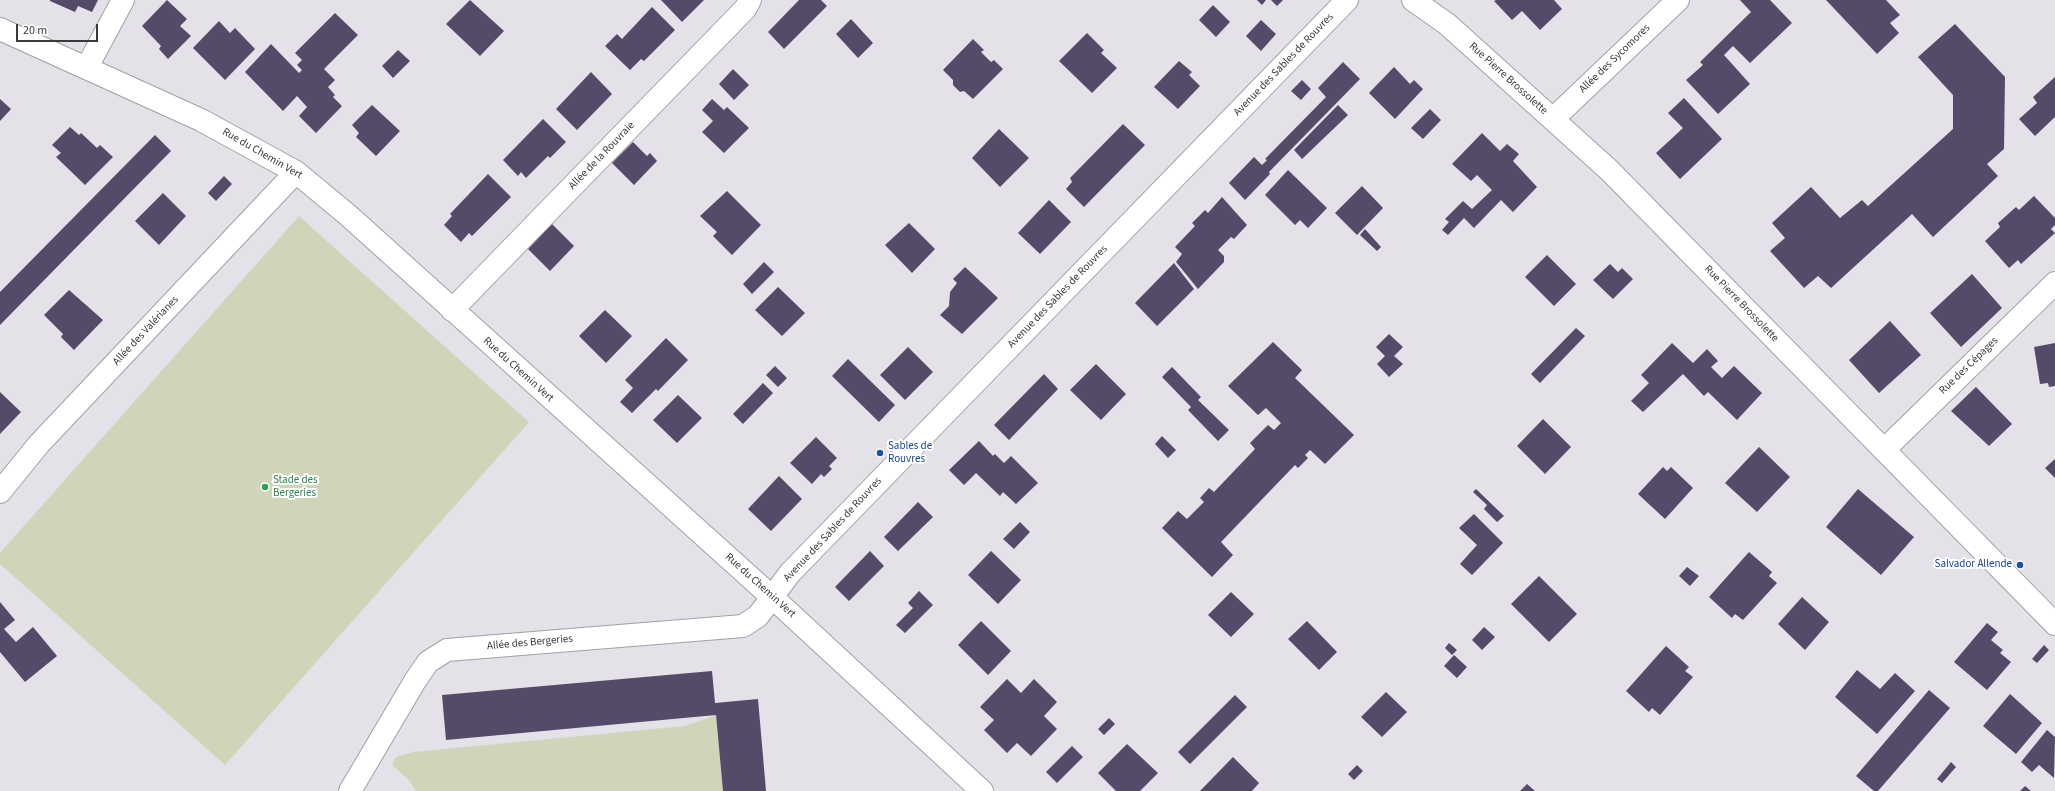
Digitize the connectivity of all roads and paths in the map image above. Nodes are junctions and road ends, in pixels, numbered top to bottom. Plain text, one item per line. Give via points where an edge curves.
1 (123, 0) edge
2 (750, 0) edge
3 (1347, 0) edge
4 (1412, 0) edge
5 (1678, 0) edge
6 (0, 29) edge
7 (87, 67) junction
8 (1553, 119) junction
9 (296, 172) junction
10 (2055, 283) edge
11 (452, 310) junction
12 (1884, 450) junction
13 (0, 492) edge
14 (772, 597) junction
15 (2055, 624) edge
16 (350, 791) edge
17 (982, 791) edge

1 - 7 street
2 - 11 street, Allée de la Rouvraie via 745,9
3 - 14 street, Avenue des Sables de Rouvres via 875,484 790,573
4 - 8 street, Rue Pierre Brossolette via 1447,24
5 - 8 street, Allée des Sycomores
6 - 7 street, Rue du Chemin Vert
7 - 9 street, Rue du Chemin Vert via 201,120
8 - 12 street, Rue Pierre Brossolette via 1631,192
9 - 11 street, Rue du Chemin Vert via 339,207
9 - 13 street, Allée des Valérianes via 39,444
10 - 12 street, Rue des Cépages
11 - 14 street, Rue du Chemin Vert
12 - 15 street, Rue Pierre Brossolette
14 - 16 street, Allée des Bergeries via 758,616 743,626 447,650 428,662
14 - 17 street, Rue du Chemin Vert

